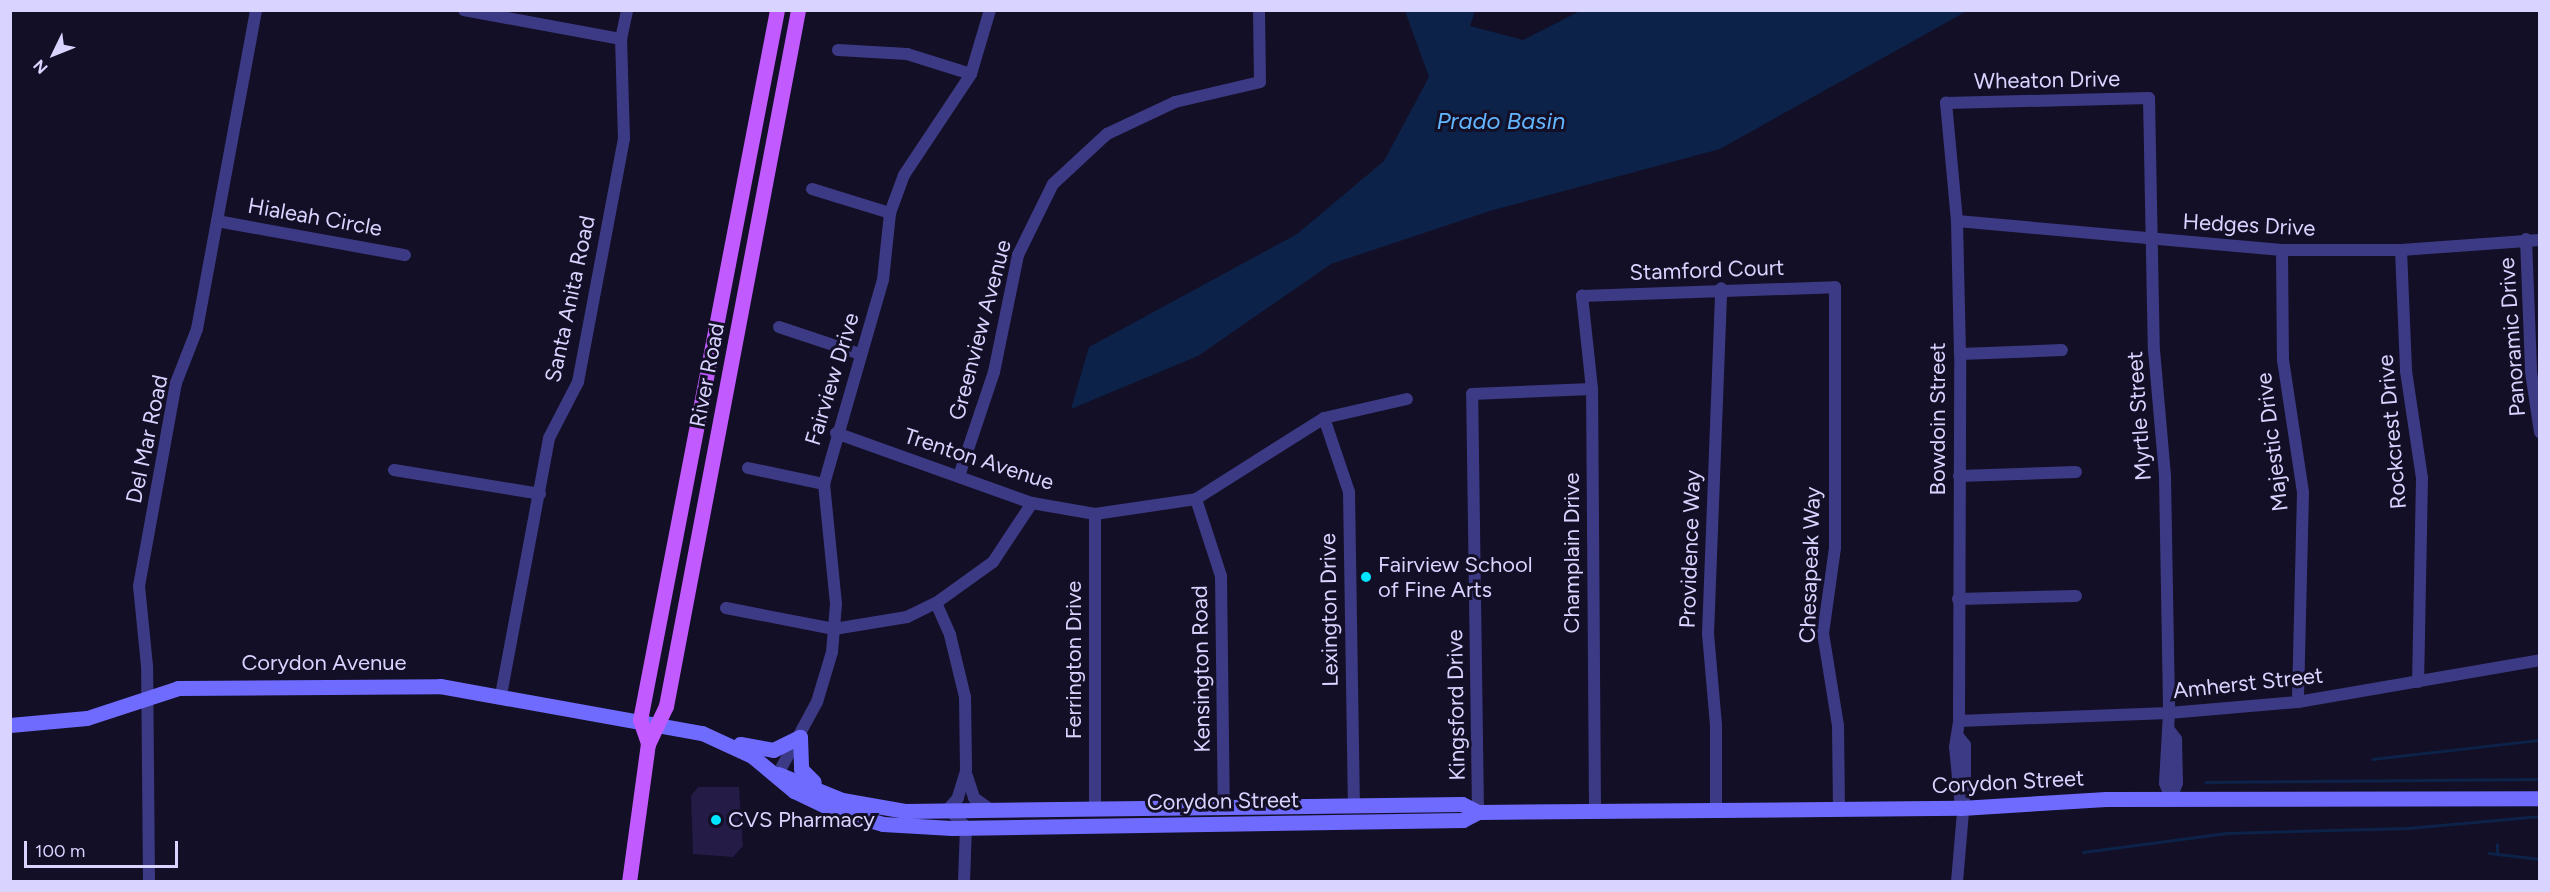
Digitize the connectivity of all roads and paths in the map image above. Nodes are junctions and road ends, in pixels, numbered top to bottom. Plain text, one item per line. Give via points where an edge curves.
1 (256, 10) edge
2 (464, 10) edge
3 (627, 10) edge
4 (777, 10) edge
5 (798, 10) edge
6 (990, 10) edge
7 (1259, 10) edge
8 (621, 39) junction
9 (838, 50) dead end
10 (971, 74) junction
11 (2149, 98) joint
12 (1946, 103) joint
13 (812, 189) dead end
14 (890, 213) junction
15 (217, 221) junction
16 (1957, 221) junction
17 (2151, 239) junction
18 (2526, 239) junction
19 (2540, 240) edge
20 (2282, 250) junction
21 (2401, 250) junction
22 (405, 255) dead end
23 (1834, 286) joint
24 (1721, 288) junction
25 (1582, 296) joint
26 (779, 327) dead end
27 (2062, 350) dead end
28 (860, 354) junction
29 (1960, 354) junction
30 (1592, 389) junction
31 (1407, 399) dead end
32 (1324, 418) junction
33 (2540, 432) edge
34 (836, 433) junction
35 (748, 468) dead end
36 (394, 470) dead end
37 (2076, 472) dead end
38 (959, 476) junction
39 (1959, 476) junction
40 (824, 484) junction
41 (540, 494) junction
42 (1196, 499) junction
43 (1032, 503) junction
44 (1095, 513) junction
45 (2076, 596) dead end
46 (1958, 599) junction
47 (936, 603) junction
48 (726, 608) dead end
49 (834, 629) junction
50 (2540, 660) edge
51 (2418, 682) junction
52 (501, 695) junction
53 (146, 696) junction
54 (2298, 702) junction
55 (2169, 713) junction
56 (640, 720) junction
57 (1959, 721) junction
58 (661, 724) junction
59 (10, 725) edge
60 (800, 737) junction
61 (726, 741) junction
62 (648, 743) junction
63 (966, 771) junction
64 (778, 774) junction
65 (2540, 798) edge
66 (2171, 799) junction
67 (842, 800) junction
68 (1354, 805) junction
69 (1224, 806) junction
70 (1095, 807) junction
71 (1839, 808) junction
72 (1960, 808) junction
73 (990, 809) junction
74 (948, 810) junction
75 (1028, 810) junction
76 (1595, 810) junction
77 (1716, 810) junction
78 (1478, 812) junction
79 (966, 827) junction
80 (149, 882) edge
81 (629, 882) edge
82 (964, 882) edge
83 (1957, 882) edge

1 - 15 street, Del Mar Road
2 - 8 street
3 - 8 street, Santa Anita Road
4 - 56 main road, River Road
5 - 58 main road, River Road
6 - 10 street, Fairview Drive
7 - 38 street, Greenview Avenue via 1260,82 1175,102 1107,134 1053,184 1018,255 994,372
8 - 41 street, Santa Anita Road via 624,139 578,382 549,438
9 - 10 street via 907,54
10 - 14 street, Fairview Drive via 904,175
11 - 12 street, Wheaton Drive
11 - 17 street, Myrtle Street
12 - 16 street, Bowdoin Street
13 - 14 street
14 - 28 street, Fairview Drive via 883,280
15 - 22 street, Hialeah Circle
15 - 53 street, Del Mar Road via 197,329 177,383 139,586
16 - 17 street, Hedges Drive
16 - 29 street, Bowdoin Street
17 - 20 street, Hedges Drive
17 - 55 street, Myrtle Street via 2154,350 2165,477
18 - 19 street, Hedges Drive
18 - 21 street, Hedges Drive
18 - 33 street, Panoramic Drive via 2531,372
20 - 21 street, Hedges Drive
20 - 54 street, Majestic Drive via 2283,360 2303,493
21 - 51 street, Rockcrest Drive via 2406,371 2422,478
23 - 24 street, Stamford Court
23 - 71 street, Chesapeak Way via 1835,548 1824,633 1838,726
24 - 25 street, Stamford Court
24 - 77 street, Providence Way via 1708,634
25 - 30 street, Champlain Drive
26 - 28 street
27 - 29 street
28 - 34 street, Fairview Drive
29 - 39 street, Bowdoin Street
30 - 76 street, Champlain Drive
30 - 78 street, Kingsford Drive via 1473,394
31 - 32 street, Trenton Avenue
32 - 42 street, Trenton Avenue
32 - 68 street, Lexington Drive via 1348,492
34 - 38 street, Trenton Avenue
34 - 40 street, Fairview Drive
35 - 40 street
36 - 41 street
37 - 39 street
38 - 43 street, Trenton Avenue
39 - 46 street, Bowdoin Street
40 - 49 street, Fairview Drive via 836,604
41 - 52 street, Santa Anita Road
42 - 44 street, Trenton Avenue
42 - 69 street, Kensington Road via 1221,576
43 - 44 street, Trenton Avenue
43 - 47 street via 993,562
44 - 70 street, Ferrington Drive
45 - 46 street
46 - 57 street, Bowdoin Street
47 - 49 street via 877,625
47 - 63 street via 960,668
48 - 49 street
49 - 60 street, Fairview Drive via 827,675
50 - 51 street, Amherst Street
51 - 54 street, Amherst Street
52 - 53 main road, Corydon Avenue via 394,684 207,686
52 - 56 main road, Corydon Avenue
53 - 59 main road, Corydon Avenue via 87,718
53 - 80 street, Del Mar Road
54 - 55 street, Amherst Street
55 - 57 street, Amherst Street
55 - 66 street, Myrtle Street via 2169,730 2176,739 2176,783
56 - 58 main road, Corydon Street
56 - 62 main road, River Road
57 - 72 street, Bowdoin Street via 1958,736 1965,745
58 - 61 main road, Corydon Street
58 - 62 main road, River Road
60 - 61 main road via 773,750
60 - 64 street, Fairview Drive
60 - 67 main road via 801,769
61 - 64 main road, Corydon Street
62 - 81 main road, River Road
63 - 73 street via 974,798
63 - 74 street via 958,798
64 - 67 main road, Corydon Street
64 - 79 main road, Corydon Street via 794,791 863,819
65 - 66 main road, Corydon Street
66 - 72 main road, Corydon Street
67 - 74 main road, Corydon Street via 879,809
68 - 69 main road, Corydon Street
68 - 78 main road, Corydon Street via 1462,804
69 - 70 main road, Corydon Street
70 - 75 main road, Corydon Street
71 - 72 main road, Corydon Street
71 - 77 main road, Corydon Street
72 - 83 street, Bowdoin Street
73 - 74 main road, Corydon Street
73 - 75 main road, Corydon Street
74 - 79 street
75 - 79 street, Corydon Street via 1021,816 981,817
76 - 77 main road, Corydon Street
76 - 78 main road, Corydon Street
78 - 79 main road, Corydon Street via 1463,820
79 - 82 street

